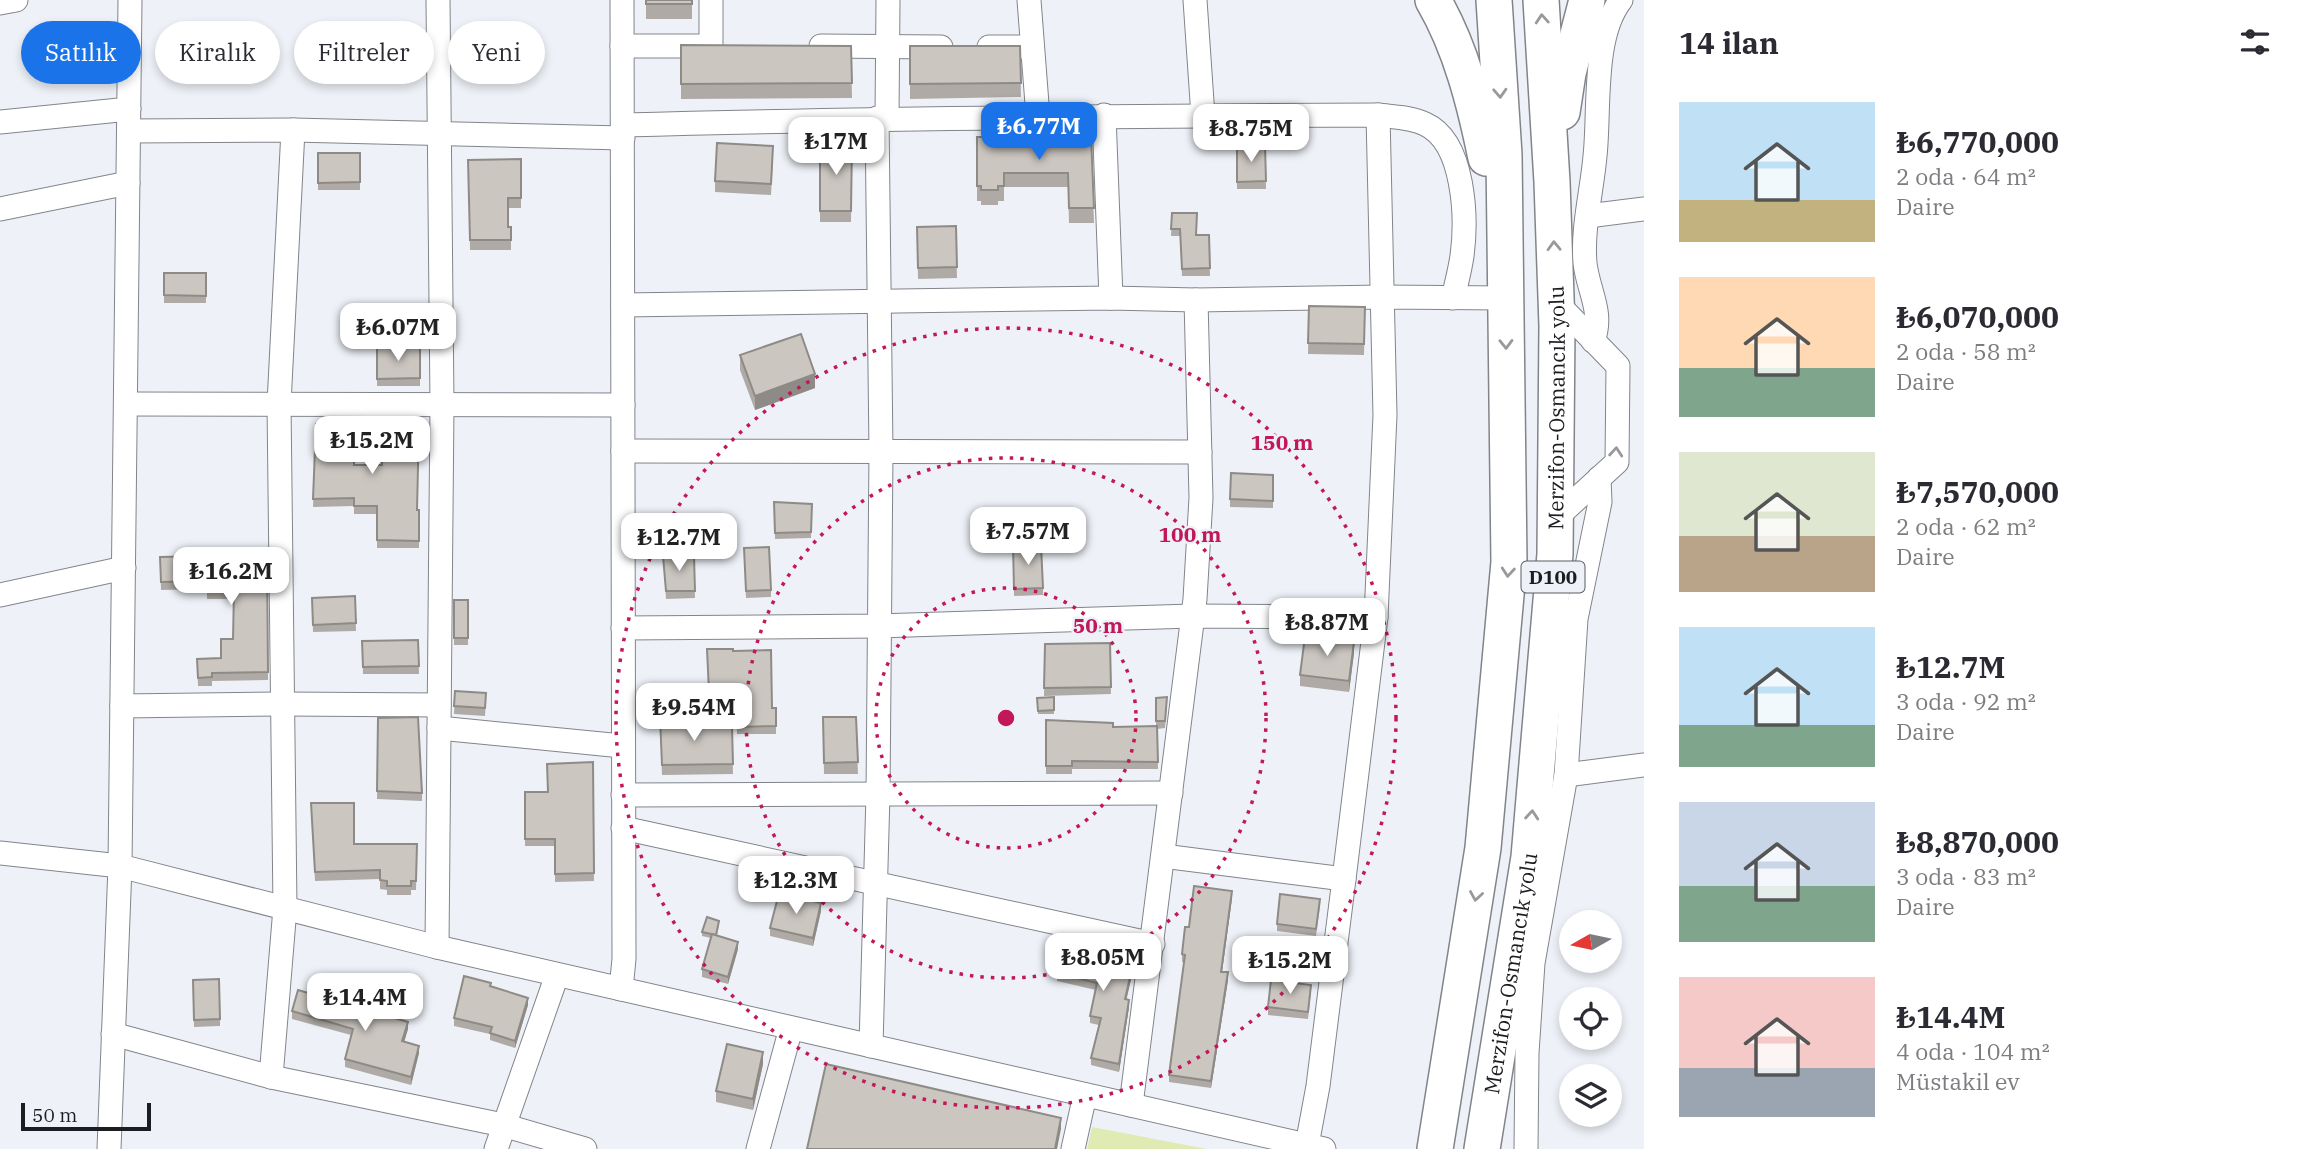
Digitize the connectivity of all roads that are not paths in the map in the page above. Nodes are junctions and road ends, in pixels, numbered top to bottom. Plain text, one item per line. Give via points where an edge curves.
1 (16, 0) edge
2 (130, 0) edge
3 (438, 0) edge
4 (622, 0) edge
5 (711, 0) edge
6 (888, 0) edge
7 (1029, 0) edge
8 (1195, 0) edge
9 (1433, 0) edge
10 (1494, 0) edge
11 (1541, 0) edge
12 (1587, 0) edge
13 (1621, 0) edge
14 (0, 3) edge
15 (622, 46) junction
16 (710, 46) junction
17 (738, 46) edge
18 (806, 46) edge
19 (888, 47) junction
20 (1032, 47) junction
21 (1104, 115) junction
22 (1378, 115) junction
23 (1203, 116) junction
24 (1038, 117) junction
25 (882, 118) junction
26 (129, 120) junction
27 (0, 122) edge
28 (293, 130) junction
29 (623, 131) junction
30 (438, 132) junction
31 (1552, 181) junction
32 (128, 183) junction
33 (0, 209) edge
34 (1644, 209) edge
35 (1588, 216) junction
36 (1505, 244) junction
37 (1383, 297) junction
38 (1111, 298) junction
39 (1453, 298) junction
40 (1505, 298) junction
41 (1196, 300) junction
42 (879, 303) junction
43 (1556, 303) junction
44 (623, 304) junction
45 (1593, 341) junction
46 (126, 404) junction
47 (279, 404) junction
48 (442, 404) junction
49 (623, 405) junction
50 (623, 451) junction
51 (881, 452) junction
52 (1200, 452) junction
53 (1599, 478) junction
54 (1556, 518) junction
55 (124, 568) junction
56 (0, 596) edge
57 (1192, 616) junction
58 (1376, 617) junction
59 (878, 626) junction
60 (623, 628) junction
61 (283, 704) junction
62 (439, 705) junction
63 (122, 706) junction
64 (439, 728) junction
65 (622, 746) junction
66 (1644, 765) edge
67 (1566, 775) junction
68 (1171, 793) junction
69 (878, 794) junction
70 (623, 795) junction
71 (623, 828) junction
72 (0, 853) edge
73 (1163, 856) junction
74 (120, 866) junction
75 (1344, 879) junction
76 (876, 884) junction
77 (285, 908) junction
78 (1153, 944) junction
79 (437, 947) junction
80 (557, 975) junction
81 (621, 989) junction
82 (791, 1028) junction
83 (113, 1034) junction
84 (871, 1046) junction
85 (271, 1077) junction
86 (1085, 1095) junction
87 (1131, 1105) junction
88 (503, 1125) junction
89 (1236, 1139) edge
90 (1316, 1147) edge
91 (109, 1149) edge
92 (496, 1149) edge
93 (585, 1149) edge
94 (758, 1149) edge
95 (1073, 1149) edge
96 (1435, 1149) edge
97 (1482, 1149) edge
98 (1526, 1149) edge

1 - 14 street
2 - 26 street
3 - 30 street
4 - 15 street
5 - 16 street
6 - 19 street
7 - 20 street
8 - 23 street
9 - 36 highway via 1459,56 1475,108
10 -> 36 highway, D100
31 -> 11 highway, Merzifon-Osmancık yolu / D100
12 - 31 highway via 1568,73
13 - 35 street via 1603,51
15 - 16 street
15 - 29 street
16 - 17 street
18 - 19 street
19 - 20 street
19 - 25 street
20 - 24 street
21 - 23 street
21 - 24 street
21 - 38 street
22 - 23 street
22 - 37 street
22 - 39 street via 1427,124 1445,141 1457,164 1462,256
24 - 25 street
25 - 29 street
25 - 42 street
26 - 27 street
26 - 28 street
26 - 32 street
28 - 30 street
28 - 47 street
29 - 30 street
29 - 44 street
30 - 48 street
43 -> 31 highway, Merzifon-Osmancık yolu / D100
32 - 33 street
32 - 46 street
34 - 35 street
35 - 45 street via 1585,263 1598,311
36 - 40 highway, D100
37 - 39 street
37 - 41 street
37 - 58 street via 1385,415
38 - 41 street
38 - 42 street
39 - 40 street
40 -> 96 highway, D100 via 1509,562 1483,848
41 - 52 street
42 - 44 street
42 - 51 street
43 - 45 street
43 - 54 highway, Merzifon-Osmancık yolu / D100
44 - 49 street
53 -> 45 street via 1617,462 1618,366
46 - 47 street
46 - 55 street
47 - 48 street
47 - 61 street
48 - 49 street
48 - 62 street
49 - 50 street
50 - 51 street
50 - 60 street
51 - 52 street
51 - 59 street
52 - 57 street
53 - 54 street
53 - 67 street via 1600,502 1576,619
97 -> 54 highway, Merzifon-Osmancık yolu / D100 via 1529,857
55 - 56 street
55 - 63 street
57 - 58 street
57 - 59 street
57 - 68 street
58 - 75 street
59 - 60 street
59 - 69 street
60 - 65 street
61 - 62 street
61 - 63 street
61 - 77 street
62 - 64 street
63 - 74 street
64 - 65 street
64 - 79 street
65 - 70 street
66 - 67 street
67 - 98 street via 1533,963
68 - 69 street
68 - 73 street
69 - 70 street
69 - 76 street
70 - 71 street
71 - 76 street
71 - 81 street
72 - 74 street
73 - 75 street
73 - 78 street
74 - 77 street
74 - 83 street
75 - 90 street via 1318,1086
76 - 78 street
76 - 84 street
77 - 79 street
77 - 85 street
78 - 87 street
79 - 80 street
80 - 81 street
80 - 88 street
81 - 82 street
82 - 84 street
82 - 94 street
83 - 85 street
83 - 91 street
84 - 86 street
85 - 88 street
86 - 87 street
86 - 95 street
87 - 89 street
88 - 92 street
88 - 93 street
89 - 90 street

